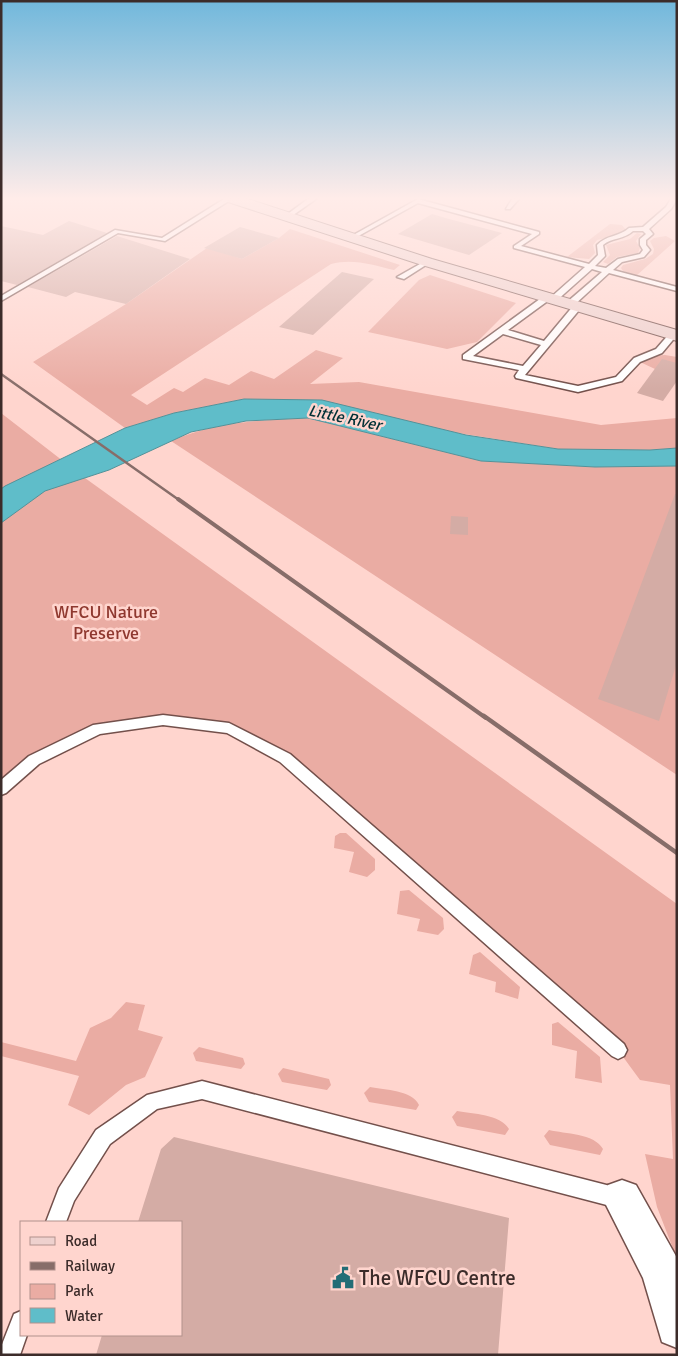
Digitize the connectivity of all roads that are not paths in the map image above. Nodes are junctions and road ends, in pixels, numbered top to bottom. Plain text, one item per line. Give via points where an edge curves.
1 (64, 262) edge
2 (427, 262) joint
3 (572, 262) edge
4 (595, 262) edge
5 (618, 262) edge
6 (589, 267) junction
7 (607, 272) junction
8 (401, 277) dead end
9 (677, 290) edge
10 (1, 299) edge
11 (549, 299) junction
12 (573, 306) junction
13 (501, 331) junction
14 (675, 336) edge
15 (546, 344) junction
16 (525, 369) junction
17 (1, 789) edge
18 (618, 1050) dead end
19 (622, 1199) joint
20 (56, 1221) edge
21 (20, 1324) edge
22 (677, 1327) edge
23 (9, 1355) edge

1 - 10 lane
2 - 8 lane
2 - 11 main road
3 - 6 lane
4 - 6 lane
5 - 7 lane
6 - 7 lane
6 - 11 lane
7 - 9 lane
7 - 12 lane
11 - 12 main road
11 - 13 lane
12 - 14 main road
12 - 15 lane
13 - 15 lane
13 - 16 lane via 466,357
14 - 16 lane via 660,351 637,360 619,379 578,389 519,376
15 - 16 lane
17 - 18 lane via 34,760 98,729 163,720 229,728 286,758
19 - 20 lane via 202,1090 154,1100 103,1137 66,1195
19 - 22 street via 662,1272
21 - 23 lane

